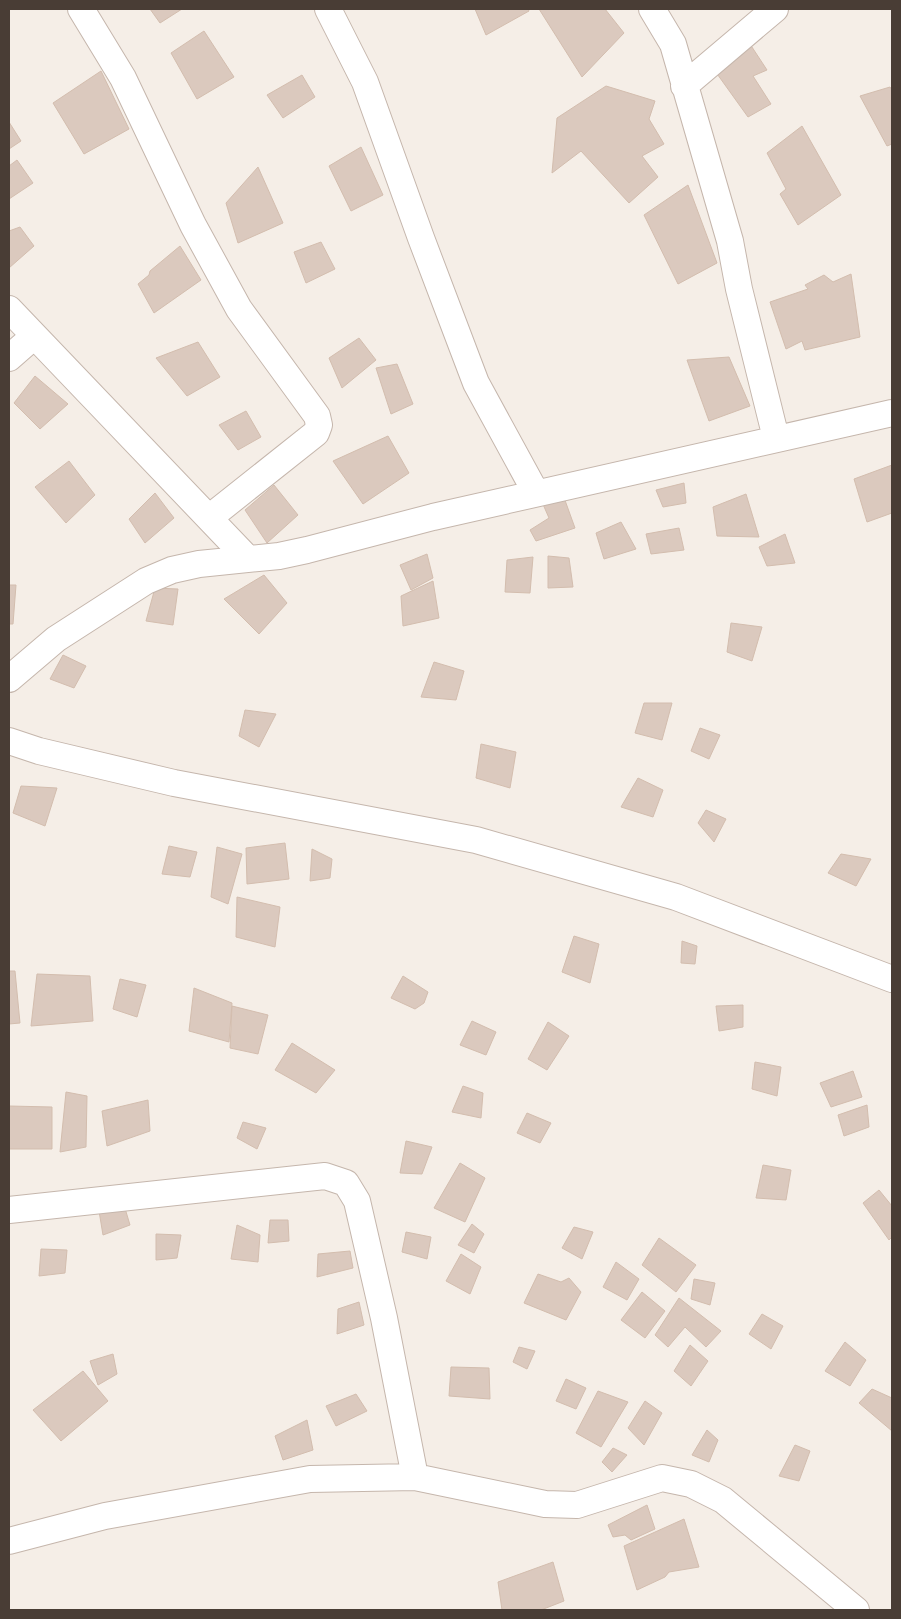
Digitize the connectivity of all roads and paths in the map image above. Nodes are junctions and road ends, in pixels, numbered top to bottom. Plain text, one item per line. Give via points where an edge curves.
1 (81, 9) edge
2 (328, 9) edge
3 (652, 9) edge
4 (775, 9) edge
5 (684, 86) junction
6 (9, 309) edge
7 (33, 336) junction
8 (9, 358) edge
9 (892, 413) edge
10 (776, 438) junction
11 (536, 493) junction
12 (209, 518) junction
13 (248, 559) junction
14 (9, 679) edge
15 (9, 741) edge
16 (892, 979) edge
17 (9, 1210) edge
18 (415, 1477) junction
19 (9, 1541) edge
20 (856, 1610) edge

1 - 12 street via 123,78 194,225 239,309 317,416 319,425 316,433
2 - 11 street via 366,82 420,238 476,383
3 - 5 street via 673,44
4 - 5 street
5 - 10 street via 730,241
6 - 7 street
7 - 8 street
7 - 12 street
9 - 10 street
10 - 11 street
11 - 13 street via 307,550
12 - 13 street
13 - 14 street via 199,564 172,570 146,581 56,639
15 - 16 street via 174,783 476,840 676,897
17 - 18 street via 325,1176 346,1183 357,1201
18 - 19 street via 310,1479 105,1516
18 - 20 street via 553,1505 577,1505 662,1478 691,1484 723,1500

